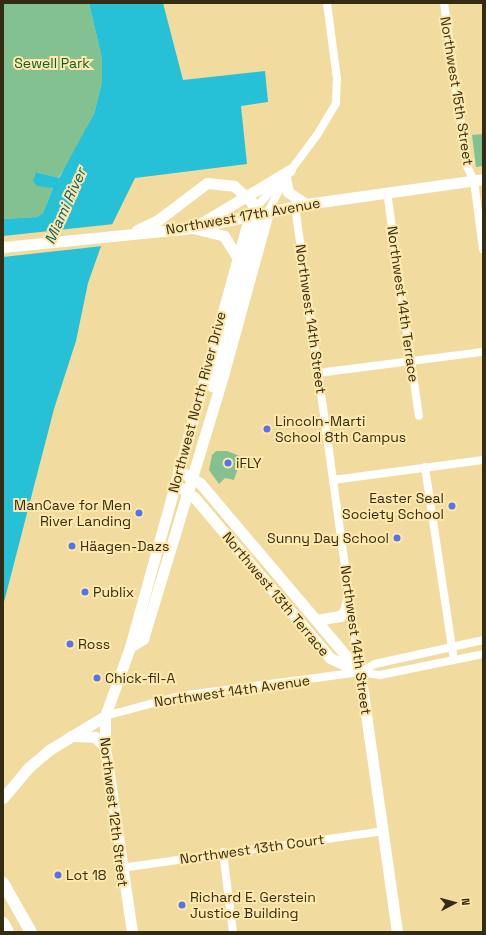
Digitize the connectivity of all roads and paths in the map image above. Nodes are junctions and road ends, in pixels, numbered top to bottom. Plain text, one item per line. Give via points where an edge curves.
1 (327, 3) edge
2 (444, 3) edge
3 (288, 174) junction
4 (478, 180) edge
5 (387, 192) junction
6 (300, 205) junction
7 (268, 212) junction
8 (249, 217) junction
9 (192, 228) junction
10 (125, 234) junction
11 (3, 247) edge
12 (483, 249) edge
13 (237, 257) junction
14 (483, 352) edge
15 (410, 360) junction
16 (318, 373) junction
17 (419, 416) dead end
18 (206, 422) junction
19 (483, 460) edge
20 (426, 467) junction
21 (178, 470) junction
22 (191, 477) junction
23 (333, 480) junction
24 (174, 483) junction
25 (186, 491) junction
26 (349, 596) junction
27 (317, 620) junction
28 (483, 640) edge
29 (130, 647) junction
30 (452, 647) junction
31 (483, 654) edge
32 (454, 660) junction
33 (360, 672) junction
34 (105, 716) junction
35 (71, 736) junction
36 (105, 747) junction
37 (3, 798) edge
38 (383, 831) junction
39 (223, 852) junction
40 (121, 868) junction
41 (3, 883) edge
42 (126, 908) junction
43 (3, 923) edge
44 (8, 932) edge
45 (31, 932) edge
46 (126, 932) edge
47 (132, 932) edge
48 (233, 932) edge
49 (397, 932) edge

1 - 3 street, Northwest North River Drive via 336,73 336,103 317,136
2 - 4 street, Northwest 15th Street via 467,166
3 - 6 main road via 288,192
3 - 7 street, Northwest North River Drive
3 - 8 street, Northwest North River Drive
3 - 9 main road
4 - 5 main road, Northwest 17th Avenue
4 - 12 street, Northwest 15th Street
5 - 6 main road, Northwest 17th Avenue
5 - 15 street, Northwest 14th Terrace
6 - 7 main road, Northwest 17th Avenue
6 - 16 street, Northwest 14th Street
7 - 8 main road, Northwest 17th Avenue
7 - 18 main road, Northwest North River Drive via 224,372
8 - 9 main road, Northwest 17th Avenue
8 - 13 main road, Northwest North River Drive
9 - 10 main road, Northwest 17th Avenue
9 - 13 main road via 224,236
10 - 11 main road, Northwest 17th Avenue
10 - 18 main road via 158,220 201,185 226,182 247,195 256,214 256,225 213,384
13 - 21 main road, Northwest North River Drive
14 - 15 street
15 - 16 street
15 - 17 street, Northwest 14th Terrace
16 - 23 street, Northwest 14th Street
18 - 22 main road, Northwest North River Drive
19 - 20 street
20 - 23 street
20 - 30 street
21 - 22 main road, Northwest 13th Terrace
21 - 24 main road, Northwest North River Drive
22 - 25 main road, Northwest North River Drive
22 - 27 main road, Northwest 13th Terrace via 200,483
23 - 26 street, Northwest 14th Street
24 - 25 main road, Northwest 13th Terrace
24 - 29 main road, Northwest North River Drive
25 - 29 main road, Northwest North River Drive via 143,639
25 - 33 main road, Northwest 13th Terrace via 330,658
26 - 27 main road via 345,611 340,616
26 - 33 street, Northwest 14th Street
27 - 33 main road, Northwest 13th Terrace
28 - 30 street, Northwest 14th Avenue
29 - 34 main road, Northwest North River Drive
30 - 32 street
30 - 33 street, Northwest 14th Avenue via 375,664
31 - 32 street, Northwest 14th Avenue
32 - 33 street, Northwest 14th Avenue via 380,675
33 - 34 street, Northwest 14th Avenue via 173,697
33 - 38 main road, Northwest 14th Street
34 - 35 main road
34 - 36 main road, Northwest 12th Street
35 - 36 main road via 95,737
35 - 37 main road via 30,766
36 - 40 main road, Northwest 12th Street
38 - 39 street, Northwest 13th Court
38 - 49 main road, Northwest 14th Street
39 - 40 street, Northwest 13th Court
39 - 48 street
40 - 42 main road, Northwest 12th Street
41 - 45 highway
42 - 46 main road, Northwest 12th Street
42 - 47 main road, Northwest 12th Street
43 - 44 highway

